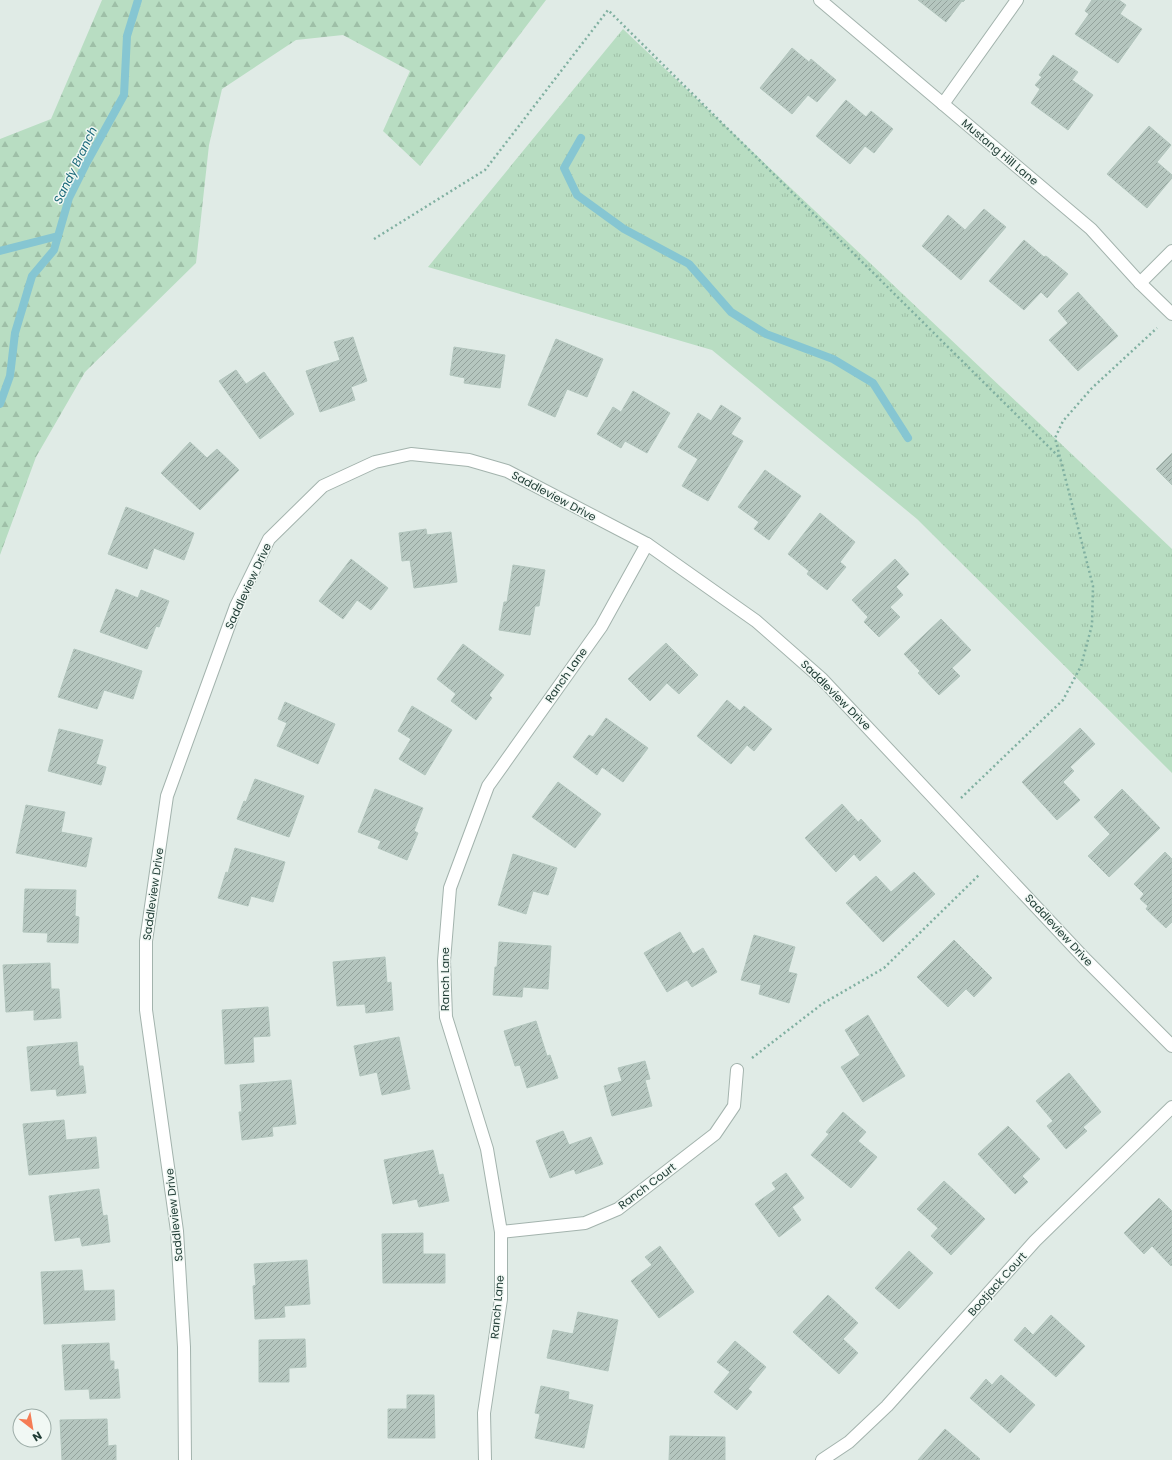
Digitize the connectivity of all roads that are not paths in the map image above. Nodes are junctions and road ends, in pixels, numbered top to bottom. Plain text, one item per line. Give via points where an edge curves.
1 (820, 0) edge
2 (1017, 0) edge
3 (943, 104) junction
4 (1172, 251) edge
5 (1140, 283) junction
6 (1172, 314) edge
7 (647, 544) junction
8 (1172, 1046) edge
9 (737, 1070) road end
10 (1172, 1107) edge
11 (502, 1232) junction
12 (185, 1460) edge
13 (485, 1460) edge
14 (822, 1460) edge

1 - 3 street, Mustang Hill Lane
2 - 3 street
3 - 5 street, Mustang Hill Lane via 1091,229
4 - 5 street
5 - 6 street, Mustang Hill Lane
7 - 8 street, Saddleview Drive via 756,621 822,679 1086,960
7 - 11 street, Ranch Lane via 601,627 488,786 450,888 444,961 446,1017 487,1149
7 - 12 street, Saddleview Drive via 507,471 469,460 411,454 375,462 323,486 269,539 236,606 167,796 146,941 146,1010 177,1231 184,1347
9 - 11 street, Ranch Court via 734,1106 715,1134 618,1209 585,1223
10 - 14 street, Bootjack Court via 1035,1241 887,1406 849,1442
11 - 13 street, Ranch Lane via 501,1299 484,1414

